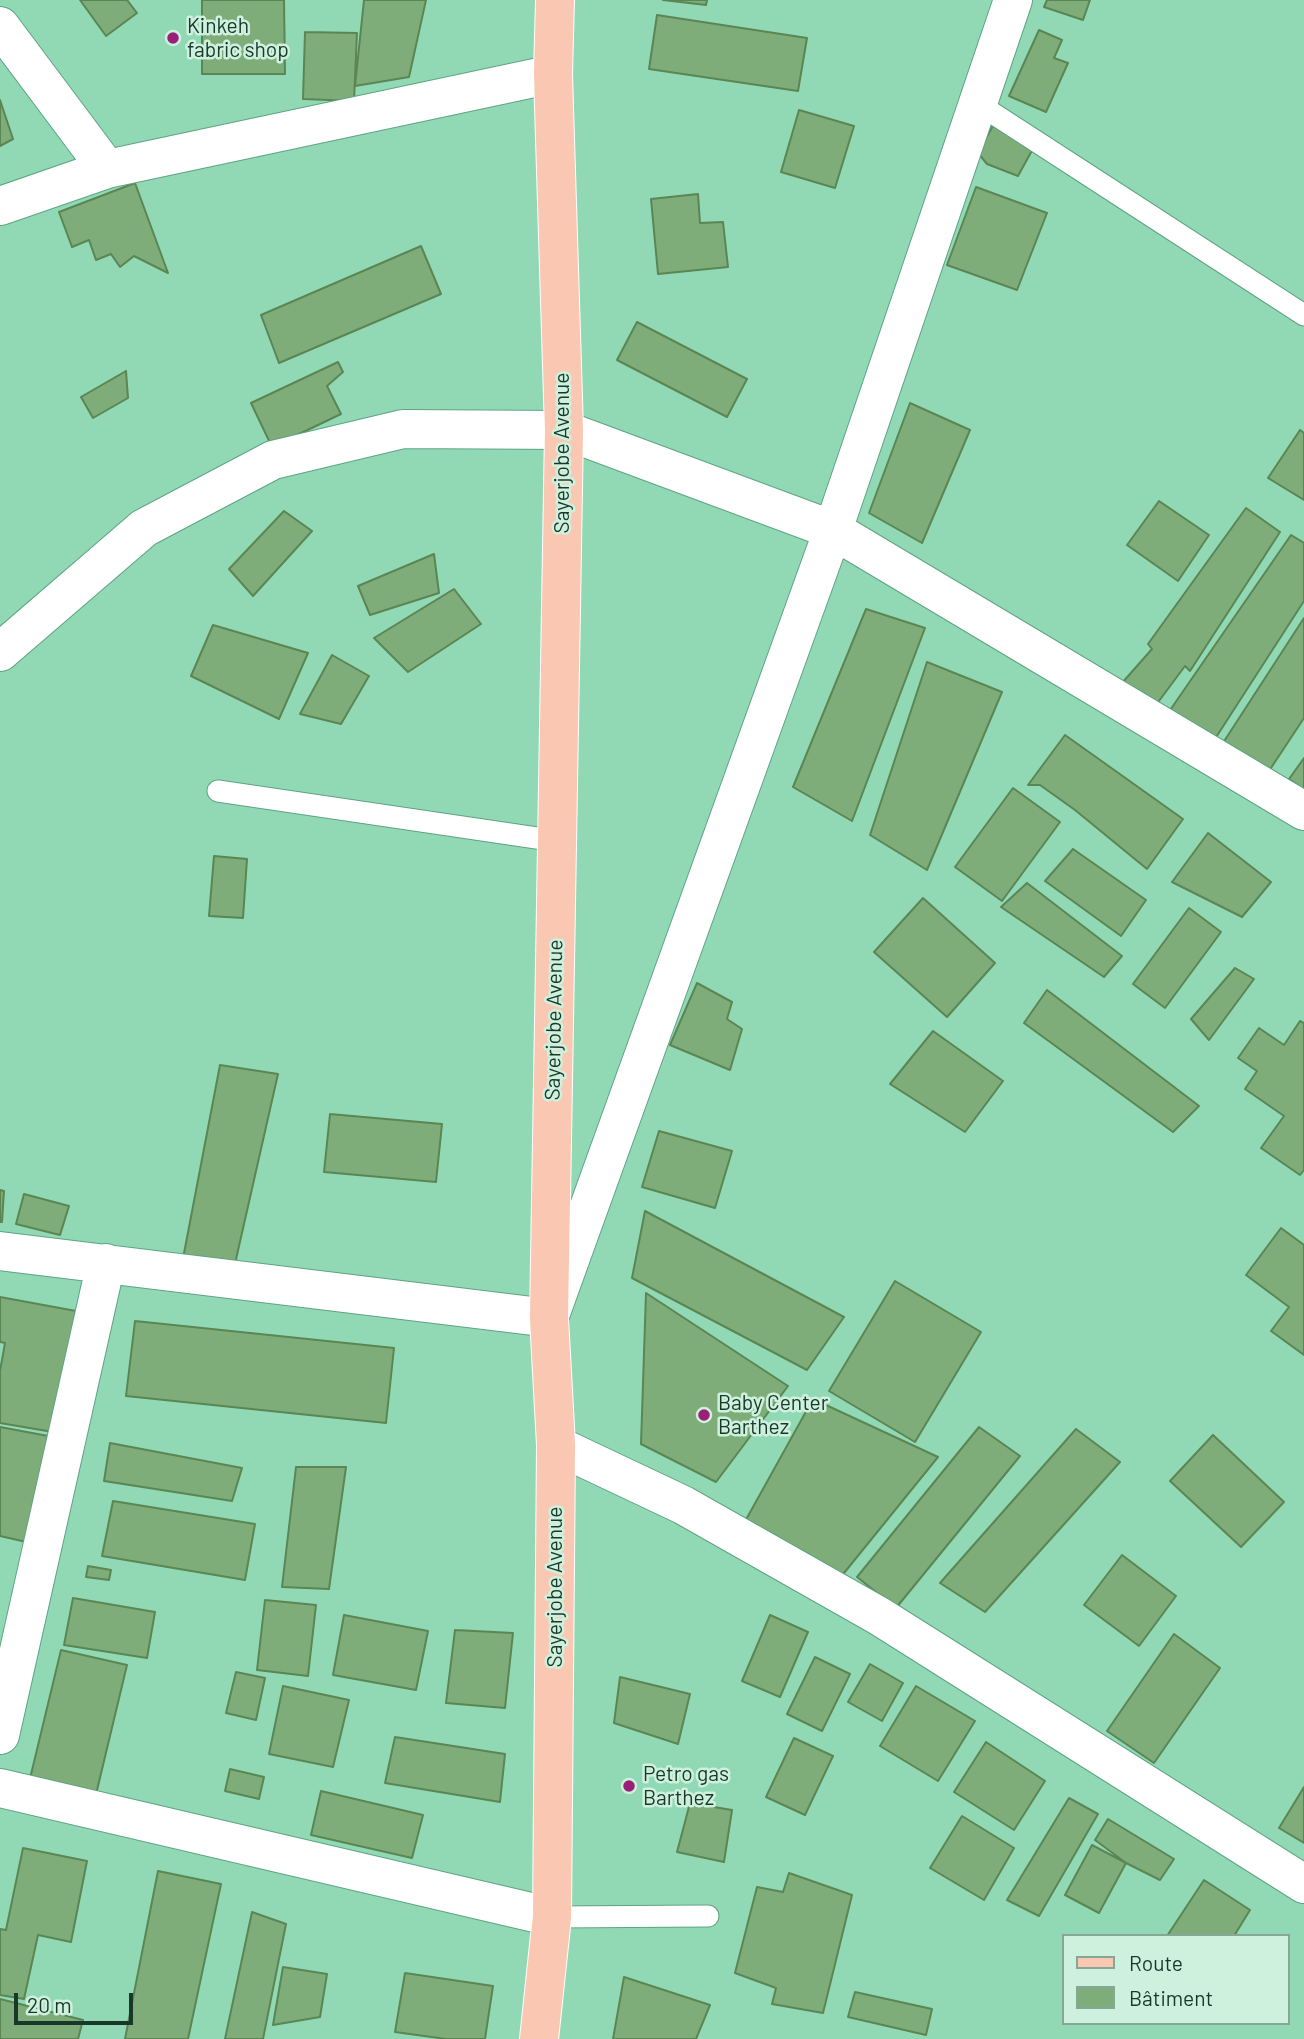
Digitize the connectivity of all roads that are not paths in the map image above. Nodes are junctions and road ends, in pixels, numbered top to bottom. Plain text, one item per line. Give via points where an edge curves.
1 (555, 0) edge
2 (1013, 0) edge
3 (0, 26) edge
4 (553, 74) junction
5 (977, 103) junction
6 (107, 169) junction
7 (0, 206) edge
8 (1304, 315) edge
9 (564, 430) junction
10 (833, 530) junction
11 (0, 652) edge
12 (218, 791) dead end
13 (1304, 811) edge
14 (557, 841) junction
15 (0, 1251) edge
16 (106, 1263) junction
17 (549, 1318) junction
18 (556, 1445) junction
19 (0, 1735) edge
20 (0, 1788) edge
21 (1304, 1884) edge
22 (708, 1916) dead end
23 (552, 1917) junction
24 (539, 2039) edge

1 - 4 main road, Sayerjobe Avenue
2 - 5 street
3 - 6 street
4 - 6 street
4 - 9 main road, Sayerjobe Avenue
5 - 8 lane
5 - 10 street
6 - 7 street
9 - 10 street
9 - 11 street via 404,429 272,460 144,528
9 - 14 main road, Sayerjobe Avenue
10 - 13 street
10 - 17 street
12 - 14 lane
14 - 17 main road, Sayerjobe Avenue
15 - 16 street
16 - 17 street
16 - 19 street
17 - 18 main road, Sayerjobe Avenue
18 - 21 street via 683,1505 879,1616
18 - 23 main road, Sayerjobe Avenue
20 - 23 street
22 - 23 lane
23 - 24 main road, Sayerjobe Avenue

